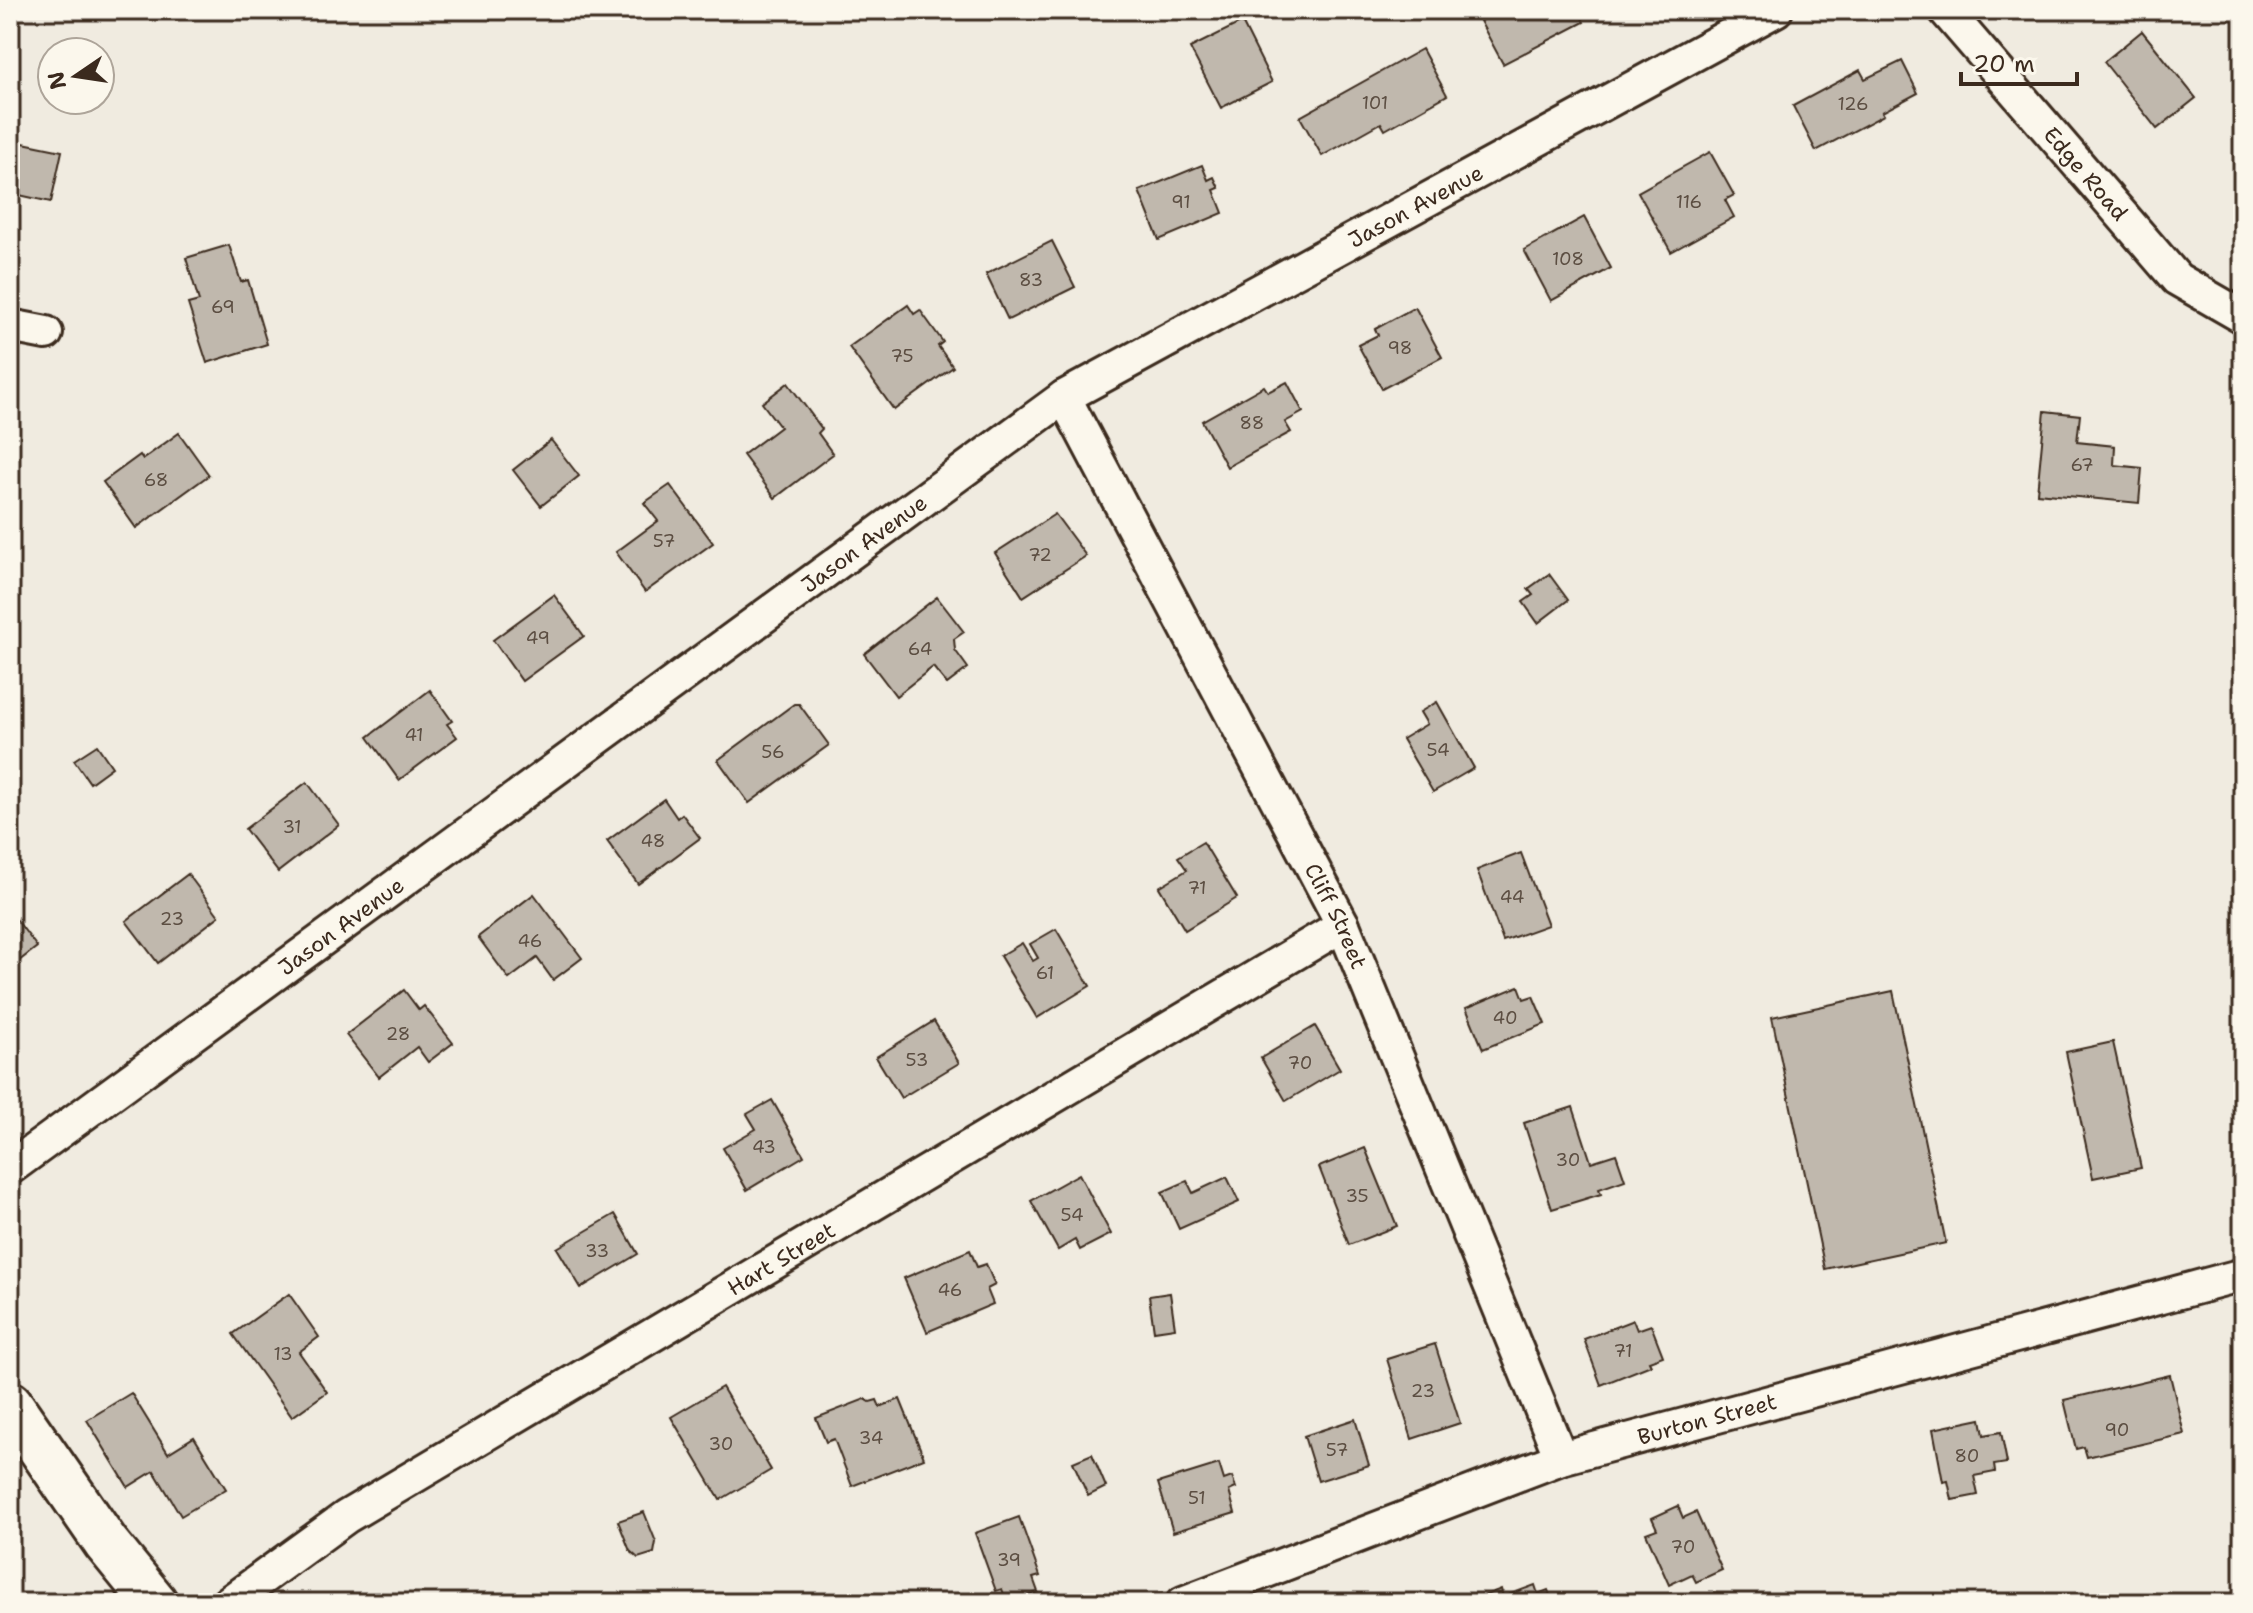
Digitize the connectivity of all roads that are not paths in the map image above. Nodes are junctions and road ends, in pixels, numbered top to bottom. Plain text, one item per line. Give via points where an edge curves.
1 (1776, 10) edge
2 (1945, 10) edge
3 (2243, 317) edge
4 (10, 326) edge
5 (46, 333) dead end
6 (1064, 397) junction
7 (1343, 925) junction
8 (10, 1168) edge
9 (2243, 1275) edge
10 (10, 1404) edge
11 (1561, 1458) junction
12 (155, 1603) edge
13 (228, 1603) edge
14 (1183, 1603) edge

1 - 6 street, Jason Avenue
2 - 3 street, Edge Road via 2177,279
4 - 5 street
6 - 7 street, Cliff Street
6 - 8 street, Jason Avenue
7 - 11 street, Cliff Street
7 - 13 street, Hart Street via 346,1517
9 - 11 street, Burton Street
10 - 12 main road via 106,1543
11 - 14 street, Burton Street

